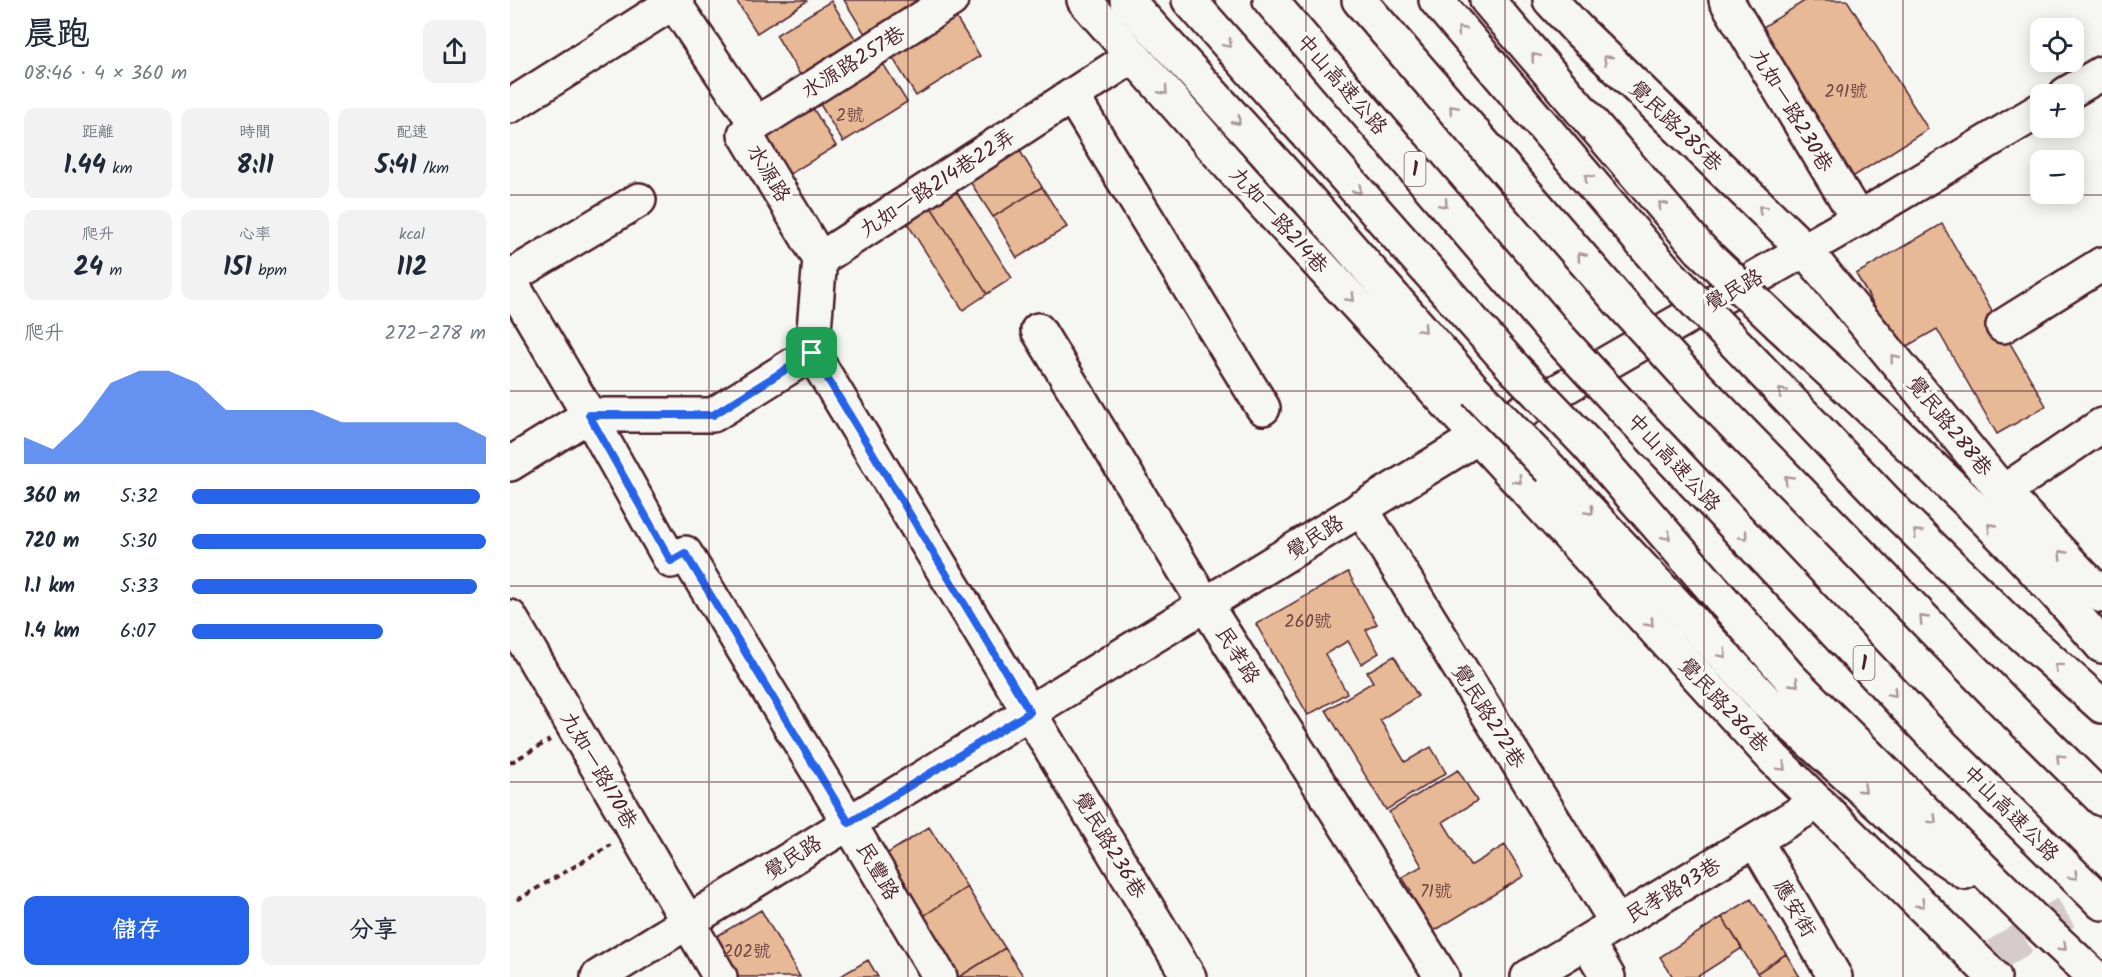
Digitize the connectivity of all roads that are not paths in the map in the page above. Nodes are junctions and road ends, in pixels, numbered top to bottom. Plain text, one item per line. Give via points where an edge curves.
1 (951, 0) edge
2 (1083, 0) edge
3 (1127, 0) edge
4 (1189, 0) edge
5 (1270, 0) edge
6 (1359, 0) edge
7 (1436, 0) edge
8 (1487, 0) edge
9 (1550, 0) edge
10 (1726, 0) edge
11 (674, 1) edge
12 (1133, 56) junction
13 (2102, 73) edge
14 (2083, 84) edge
15 (1072, 96) junction
16 (510, 106) edge
17 (2030, 116) edge
18 (756, 124) junction
19 (639, 200) dead end
20 (1858, 219) junction
21 (1805, 250) junction
22 (820, 259) junction
23 (2102, 264) edge
24 (510, 279) edge
25 (2003, 326) dead end
26 (1038, 330) dead end
27 (812, 353) junction
28 (1263, 408) dead end
29 (589, 415) junction
30 (2102, 425) edge
31 (1478, 437) junction
32 (510, 464) edge
33 (2003, 492) junction
34 (1362, 508) junction
35 (2102, 596) edge
36 (1205, 604) junction
37 (510, 617) edge
38 (2102, 646) edge
39 (2102, 706) edge
40 (1030, 712) junction
41 (2102, 799) edge
42 (1818, 802) junction
43 (849, 823) junction
44 (1755, 840) junction
45 (2102, 903) edge
46 (2031, 917) junction
47 (687, 922) junction
48 (1617, 923) junction
49 (1587, 942) junction
50 (1982, 968) edge
51 (598, 977) edge
52 (720, 977) edge
53 (940, 977) edge
54 (1190, 977) edge
55 (1442, 977) edge
56 (1528, 977) edge
57 (1608, 977) edge
58 (1835, 977) edge
59 (2096, 977) edge

1 - 18 main road, 水源路257巷
2 - 12 main road, 九如一路214巷
3 -> 46 main road, bridge via 1476,392 1766,700 1919,842
4 -> 46 main road, bridge via 1514,368 1587,444 1791,679
5 -> 45 main road, 中山高速公路 / 1, bridge via 1560,339 1942,745
41 -> 6 main road, bridge via 1691,380
39 -> 7 main road, bridge via 1897,513 1666,271
38 -> 8 main road, bridge via 1938,473 1700,249
21 -> 9 main road, 覺民路285巷
10 - 20 main road, 九如一路230巷
11 - 16 main road
11 - 18 main road, 水源路
12 - 15 main road, 九如一路214巷22弄
12 -> 31 main road, 九如一路214巷
13 - 14 main road
15 - 22 main road, 九如一路214巷22弄
15 - 28 main road
17 - 20 main road, 覺民路
18 - 22 main road, 水源路 via 745,134
19 - 24 main road
20 - 21 main road, 覺民路
21 - 31 main road, 覺民路
33 -> 21 main road, 覺民路288巷
22 - 27 main road
23 - 25 main road
24 - 29 main road
26 - 36 main road, 民孝路
27 - 29 main road via 713,415
27 - 40 main road, 覺民路236巷
29 - 32 main road
29 - 43 main road, 民豐路 via 671,561 685,553
30 - 33 main road
31 - 34 main road, 覺民路
31 -> 42 main road, 覺民路286巷
35 -> 33 main road, 覺民路288巷
34 - 36 main road, 覺民路
34 - 48 main road, 覺民路272巷
36 - 40 main road, 覺民路
36 - 55 main road, 民孝路
37 - 47 main road, 九如一路170巷
40 - 43 main road, 覺民路
40 - 54 main road, 覺民路236巷
42 - 44 main road, 民孝路93巷
42 -> 50 main road, 覺民路286巷
43 - 47 main road, 覺民路
43 - 53 main road, 民豐路
44 - 48 main road, 民孝路93巷
44 - 58 main road, 應安街
46 -> 59 main road
47 - 51 main road, 覺民路
47 - 52 main road, 九如一路170巷
48 - 49 main road, 民孝路93巷
49 - 56 main road, 民孝路93巷
49 - 57 main road

